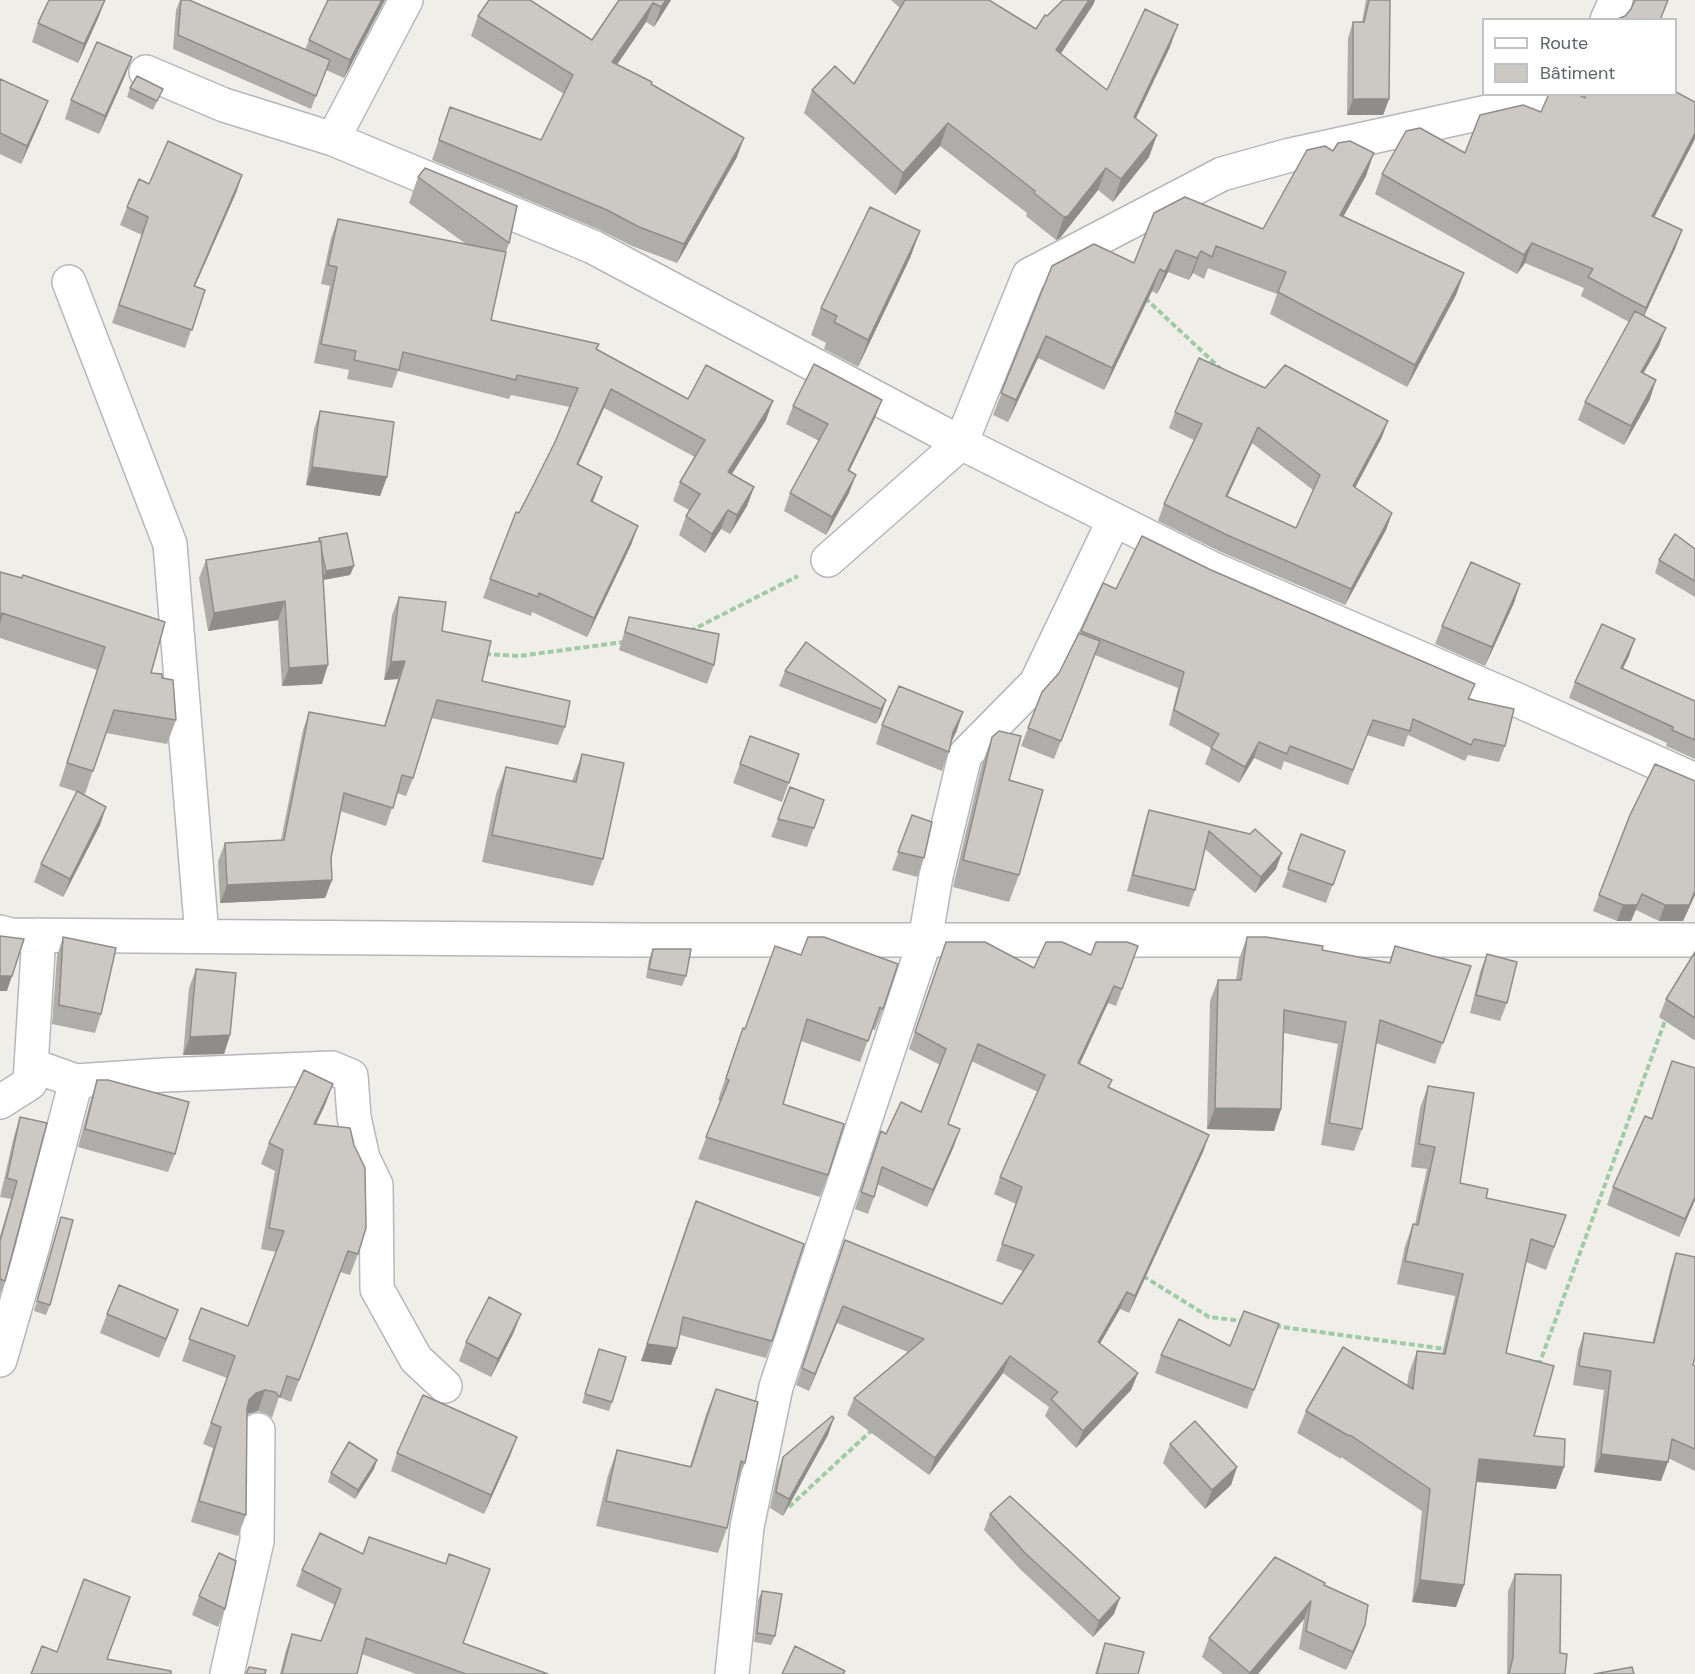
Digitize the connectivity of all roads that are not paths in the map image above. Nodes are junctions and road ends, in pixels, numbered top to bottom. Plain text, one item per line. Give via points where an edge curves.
1 (406, 0) edge
2 (1616, 0) edge
3 (1609, 18) edge
4 (146, 72) dead end
5 (1538, 96) edge
6 (333, 139) junction
7 (69, 282) dead end
8 (961, 443) junction
9 (1113, 520) junction
10 (828, 560) road end
11 (1695, 780) edge
12 (0, 932) edge
13 (39, 935) junction
14 (202, 936) junction
15 (925, 940) junction
16 (1695, 940) edge
17 (31, 1065) junction
18 (76, 1081) junction
19 (0, 1102) edge
20 (0, 1360) edge
21 (446, 1386) dead end
22 (258, 1430) dead end
23 (227, 1674) edge
24 (732, 1674) edge

1 - 6 street
2 - 3 street
4 - 6 street via 224,105
5 - 8 street via 1514,106 1290,155 1222,174 1029,275
6 - 8 street via 593,247
7 - 14 street via 170,544
8 - 9 street
8 - 10 street
9 - 11 street via 1213,569
9 - 15 street via 1036,683 965,755
12 - 13 street
13 - 14 street
13 - 17 street
14 - 15 street
15 - 16 street
15 - 24 street via 776,1387 747,1527
17 - 18 street
17 - 19 street via 30,1083
18 - 20 street
18 - 21 street via 332,1068 351,1076 363,1158 376,1185 377,1289 416,1359
22 - 23 street via 257,1541

